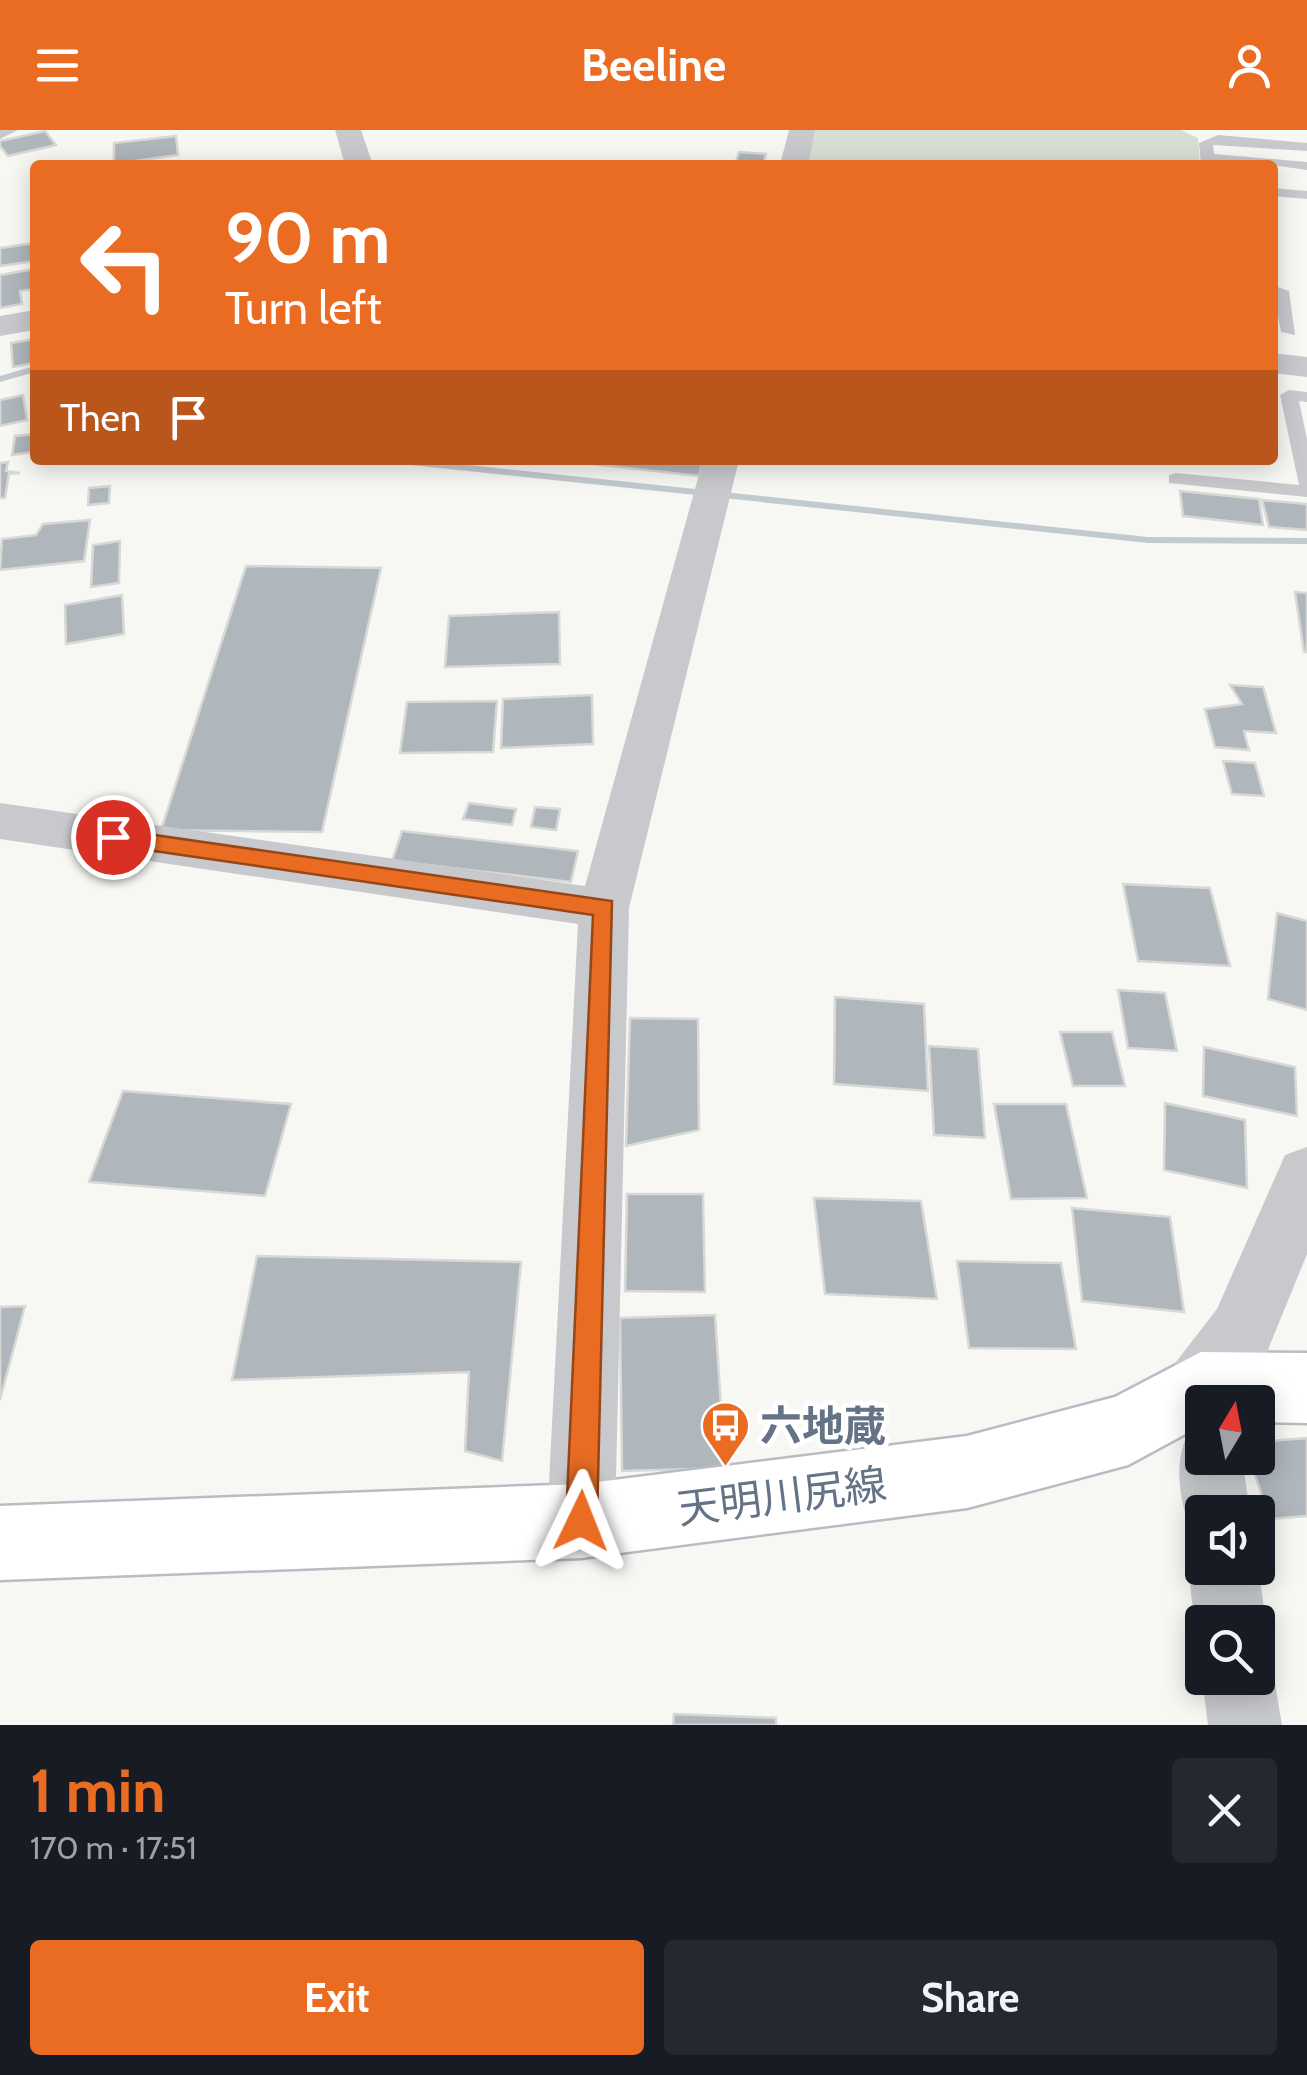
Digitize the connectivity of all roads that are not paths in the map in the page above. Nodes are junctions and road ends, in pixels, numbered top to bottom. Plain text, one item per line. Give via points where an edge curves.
1 (348, 130) edge
2 (802, 130) edge
3 (1307, 147) edge
4 (358, 160) edge
5 (795, 160) edge
6 (1208, 160) edge
7 (1278, 165) edge
8 (1307, 166) edge
9 (1278, 193) edge
10 (1307, 195) edge
11 (1278, 290) edge
12 (30, 321) edge
13 (0, 326) edge
14 (1289, 332) edge
15 (1278, 364) edge
16 (1307, 367) edge
17 (1307, 397) edge
18 (1303, 445) edge
19 (720, 465) edge
20 (1176, 479) dead end
21 (1307, 483) edge
22 (1307, 490) edge
23 (0, 821) edge
24 (604, 908) junction
25 (1307, 1176) edge
26 (1208, 1385) edge
27 (1307, 1388) edge
28 (1275, 1390) edge
29 (1185, 1402) edge
30 (581, 1521) junction
31 (0, 1543) edge
32 (1240, 1695) edge
33 (1244, 1725) edge

1 - 4 street
2 - 5 street
3 - 6 lane via 1218,138 1206,143
7 - 8 lane
9 - 10 lane
11 - 14 lane
12 - 13 street
15 - 16 street
17 - 18 lane via 1289,395
18 - 21 lane
19 - 24 street
20 - 22 lane
23 - 24 street
24 - 30 street
25 - 26 street via 1242,1332
27 - 28 main road
29 - 30 main road, 天明川尻線 via 1128,1429 967,1472
30 - 31 main road, 天明川尻線
32 - 33 street

